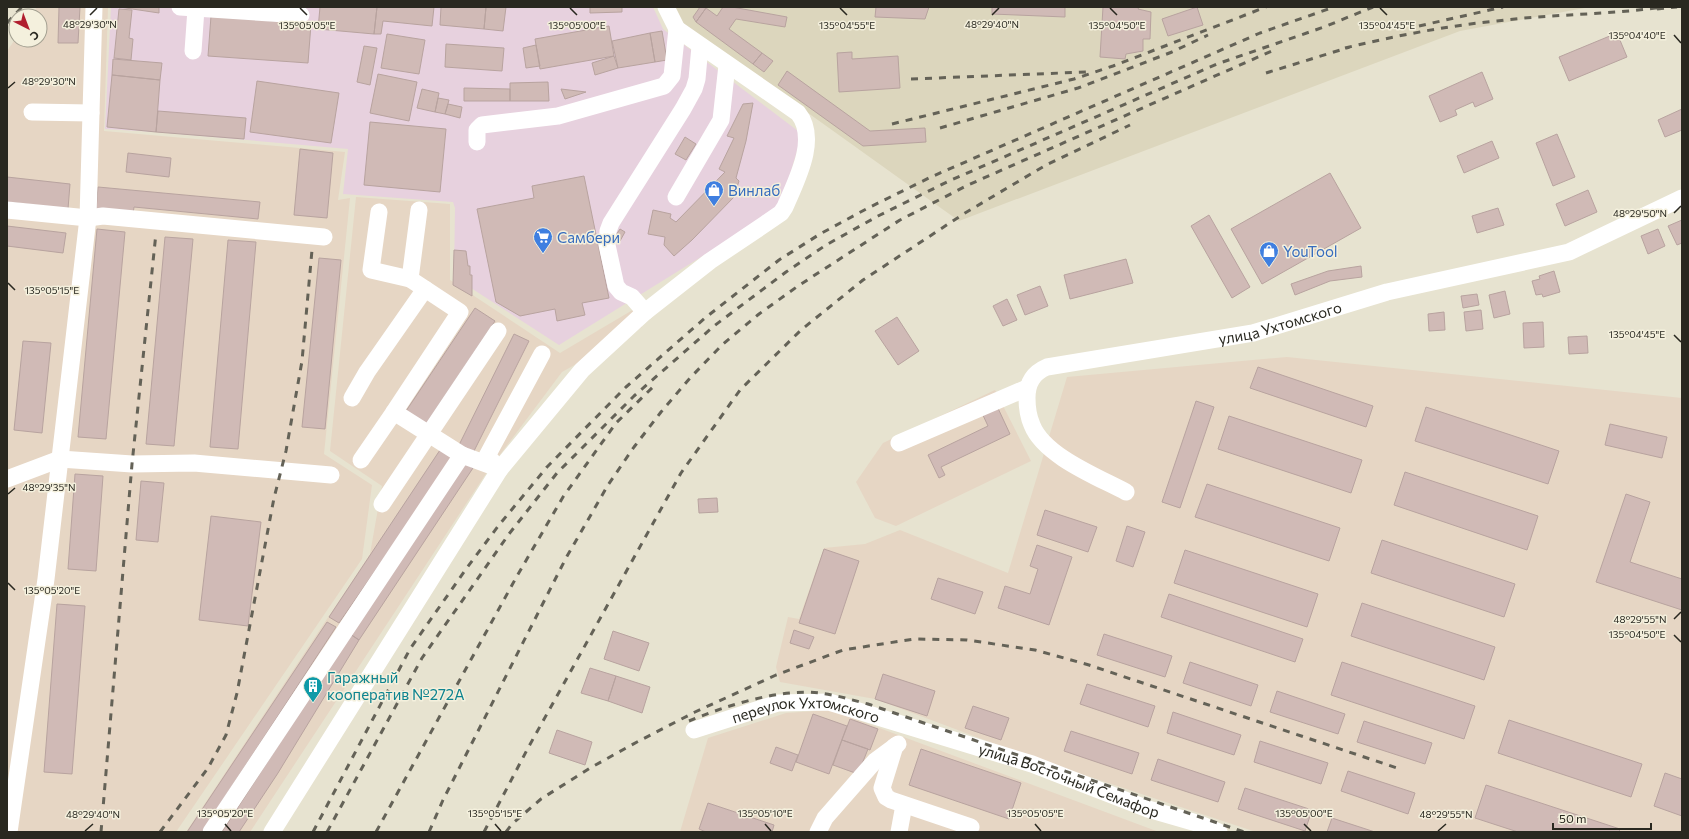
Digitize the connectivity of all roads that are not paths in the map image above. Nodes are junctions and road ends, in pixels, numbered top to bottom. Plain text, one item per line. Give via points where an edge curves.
1 (94, 7) edge
2 (666, 7) edge
3 (188, 8) edge
4 (301, 15) dead end
5 (677, 29) junction
6 (700, 46) junction
7 (194, 51) dead end
8 (727, 64) junction
9 (32, 112) dead end
10 (91, 113) junction
11 (478, 142) dead end
12 (676, 197) dead end
13 (1682, 198) edge
14 (7, 210) edge
15 (419, 210) dead end
16 (379, 212) dead end
17 (88, 218) junction
18 (324, 236) dead end
19 (410, 279) junction
20 (425, 289) junction
21 (645, 312) junction
22 (498, 331) dead end
23 (542, 354) dead end
24 (1027, 388) junction
25 (352, 398) dead end
26 (394, 412) junction
27 (429, 434) junction
28 (899, 443) dead end
29 (462, 454) junction
30 (60, 460) junction
31 (361, 460) dead end
32 (500, 469) junction
33 (332, 475) dead end
34 (7, 479) edge
35 (1126, 492) dead end
36 (382, 504) dead end
37 (694, 730) dead end
38 (918, 730) junction
39 (896, 746) junction
40 (904, 805) junction
41 (971, 827) dead end
42 (9, 832) edge
43 (211, 832) edge
44 (272, 832) edge
45 (818, 832) edge
46 (899, 832) edge
47 (1219, 832) edge

1 - 10 street
2 - 5 street
3 - 4 street
3 - 7 street
5 - 6 street
5 - 11 street via 672,76 664,86 558,116 482,125 477,130
6 - 8 street
6 - 21 street via 694,89 608,231 607,245 616,286 621,292 632,297
8 - 12 street via 721,120
8 - 21 street via 798,113 806,130 807,140 802,167 781,213 710,261
9 - 10 street
10 - 17 street
13 - 24 street, улица Ухтомского via 1569,252 1387,292 1254,333 1047,367 1035,374
14 - 17 street
15 - 19 street
16 - 19 street via 371,270
17 - 18 street via 103,216
17 - 30 street
19 - 20 street
20 - 25 street via 367,372
20 - 26 street via 460,312
21 - 32 street via 582,370
22 - 27 street
23 - 32 street via 488,456
24 - 28 street
24 - 35 street via 1027,412 1040,438 1065,461
26 - 27 street
26 - 31 street
27 - 29 street
27 - 36 street
29 - 32 street
29 - 43 street
30 - 33 street via 194,464
30 - 34 street
30 - 42 street via 46,579
32 - 44 street
37 - 38 street, переулок Ухтомского via 778,703 829,702
38 - 39 street
38 - 47 street, улица Восточный Семафор via 1032,764 1148,809
39 - 40 street via 882,788 886,797
39 - 45 street via 875,761 825,818
40 - 41 street
40 - 46 street

